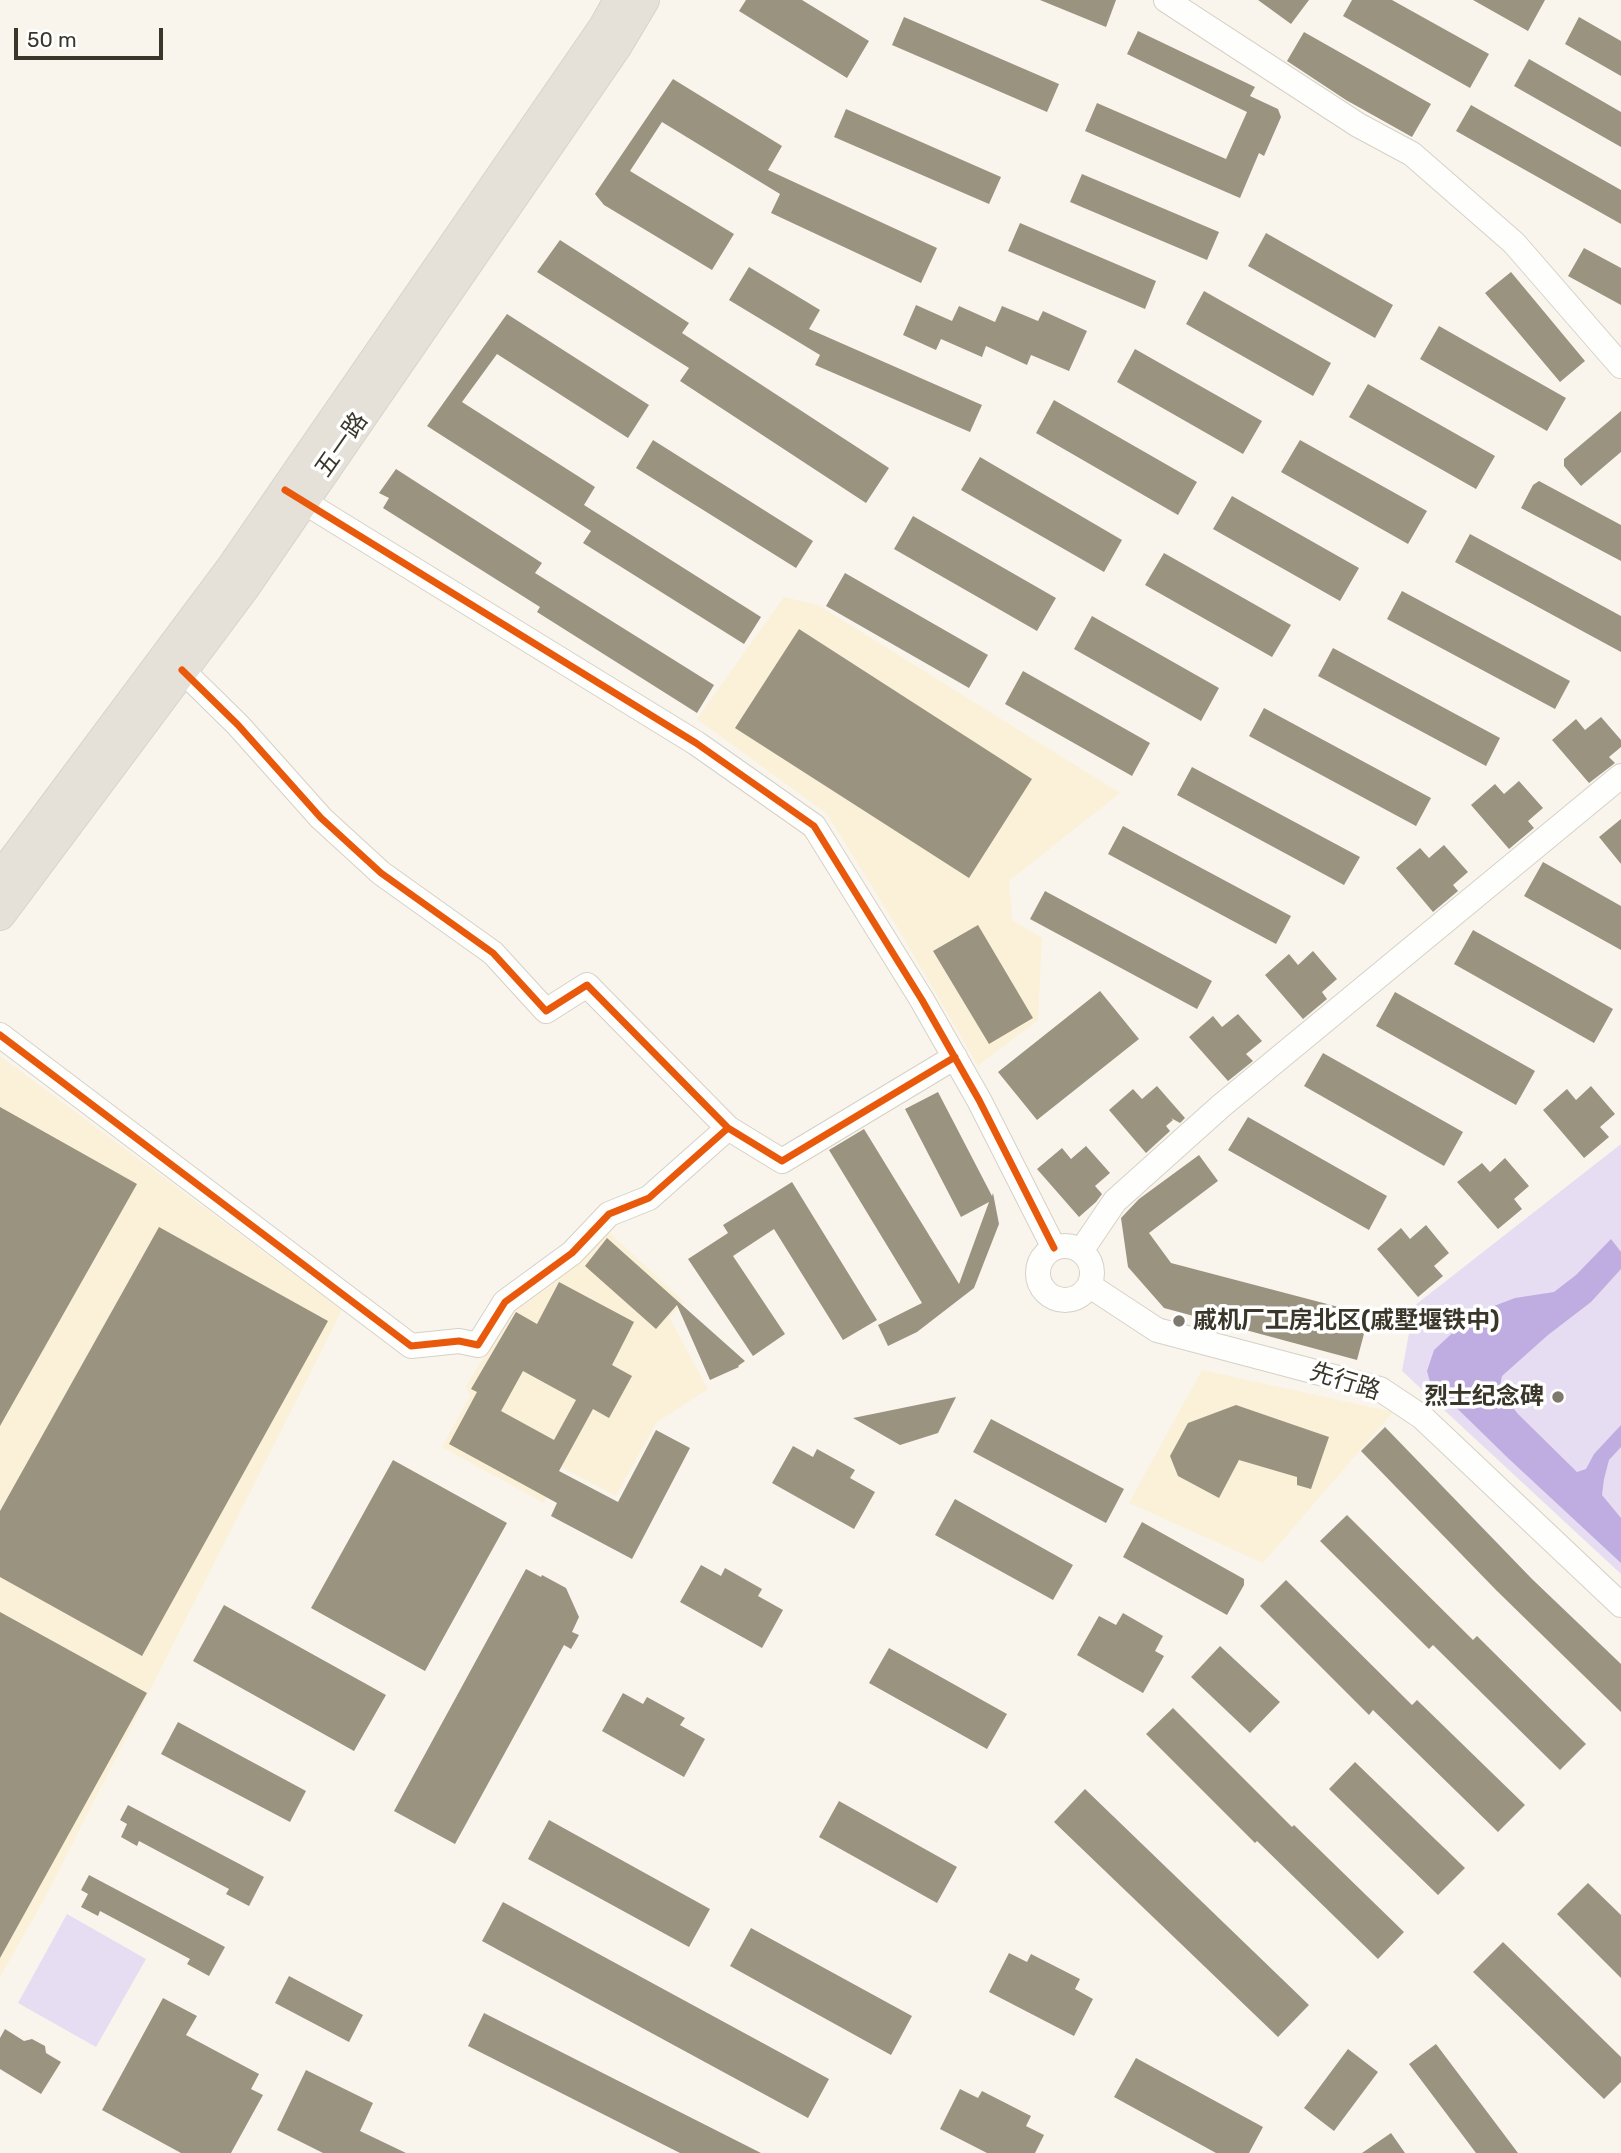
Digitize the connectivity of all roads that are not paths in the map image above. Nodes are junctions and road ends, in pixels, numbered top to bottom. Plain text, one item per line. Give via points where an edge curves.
1 (619, 0) edge
2 (644, 0) edge
3 (1166, 0) edge
4 (1621, 366) edge
5 (294, 496) junction
6 (182, 670) junction
7 (1621, 776) edge
8 (0, 878) edge
9 (0, 915) edge
10 (0, 1035) edge
11 (955, 1058) junction
12 (728, 1128) junction
13 (1054, 1248) junction
14 (1082, 1251) junction
15 (1090, 1286) junction
16 (1621, 1605) edge

1 - 5 main road, 五一路
2 - 5 main road, 五一路 via 616,47
3 - 4 street via 1358,125 1412,154 1514,243
5 - 6 main road, 五一路 via 244,588
5 - 8 main road, 五一路 via 232,567
5 - 11 street via 696,743 814,826
6 - 9 main road, 五一路
6 - 12 street via 321,818 381,873 493,953 546,1011 587,985
7 - 14 street via 1221,1106 1115,1201
10 - 12 street via 411,1346 459,1341 478,1345 505,1302 572,1253 609,1214 649,1198
11 - 12 street via 782,1161
11 - 13 street
13 - 14 street
13 - 15 street via 1046,1254 1038,1273 1048,1295 1071,1300
14 - 15 street via 1092,1267
15 - 16 street, 先行路 via 1157,1330 1380,1389 1422,1417

